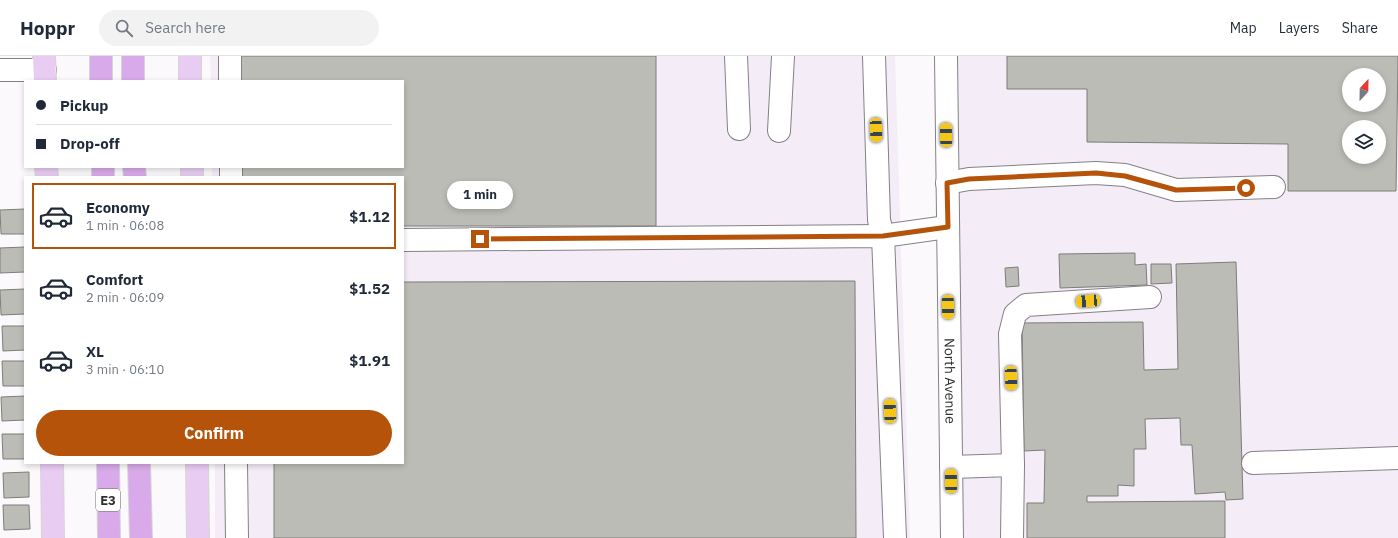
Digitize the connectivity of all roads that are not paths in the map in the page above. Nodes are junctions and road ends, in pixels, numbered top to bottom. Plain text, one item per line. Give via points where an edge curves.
1 (101, 56) edge
2 (133, 56) edge
3 (190, 56) edge
4 (230, 56) edge
5 (736, 56) edge
6 (783, 56) edge
7 (874, 56) edge
8 (946, 56) edge
9 (44, 69) edge
10 (0, 70) edge
11 (101, 80) edge
12 (133, 80) edge
13 (190, 80) edge
14 (230, 80) edge
15 (739, 129) dead end
16 (779, 131) dead end
17 (947, 183) junction
18 (1274, 187) dead end
19 (948, 227) junction
20 (883, 236) junction
21 (404, 240) edge
22 (1150, 297) dead end
23 (1398, 458) edge
24 (52, 464) edge
25 (108, 464) edge
26 (139, 464) edge
27 (197, 464) edge
28 (236, 464) edge
29 (1253, 464) dead end
30 (1013, 465) junction
31 (951, 467) junction
32 (54, 538) edge
33 (109, 538) edge
34 (140, 538) edge
35 (198, 538) edge
36 (237, 538) edge
37 (895, 538) edge
38 (952, 538) edge
39 (1012, 538) edge

1 - 11 highway
2 - 12 highway
3 - 13 main road
4 - 14 street
5 - 15 street
6 - 16 street
7 - 20 street via 879,220
8 - 17 street, North Avenue
9 - 10 street
17 - 18 street via 969,179 1096,173 1125,176 1176,190
17 - 19 street, North Avenue
19 - 20 street
19 - 31 street, North Avenue
20 - 21 street
20 - 37 street
22 - 30 street via 1026,305 1015,314 1010,334
23 - 29 street
24 - 32 main road
25 - 33 highway, E3
26 - 34 highway, E3
27 - 35 main road
28 - 36 street
30 - 31 street
30 - 39 street
31 - 38 street, North Avenue

